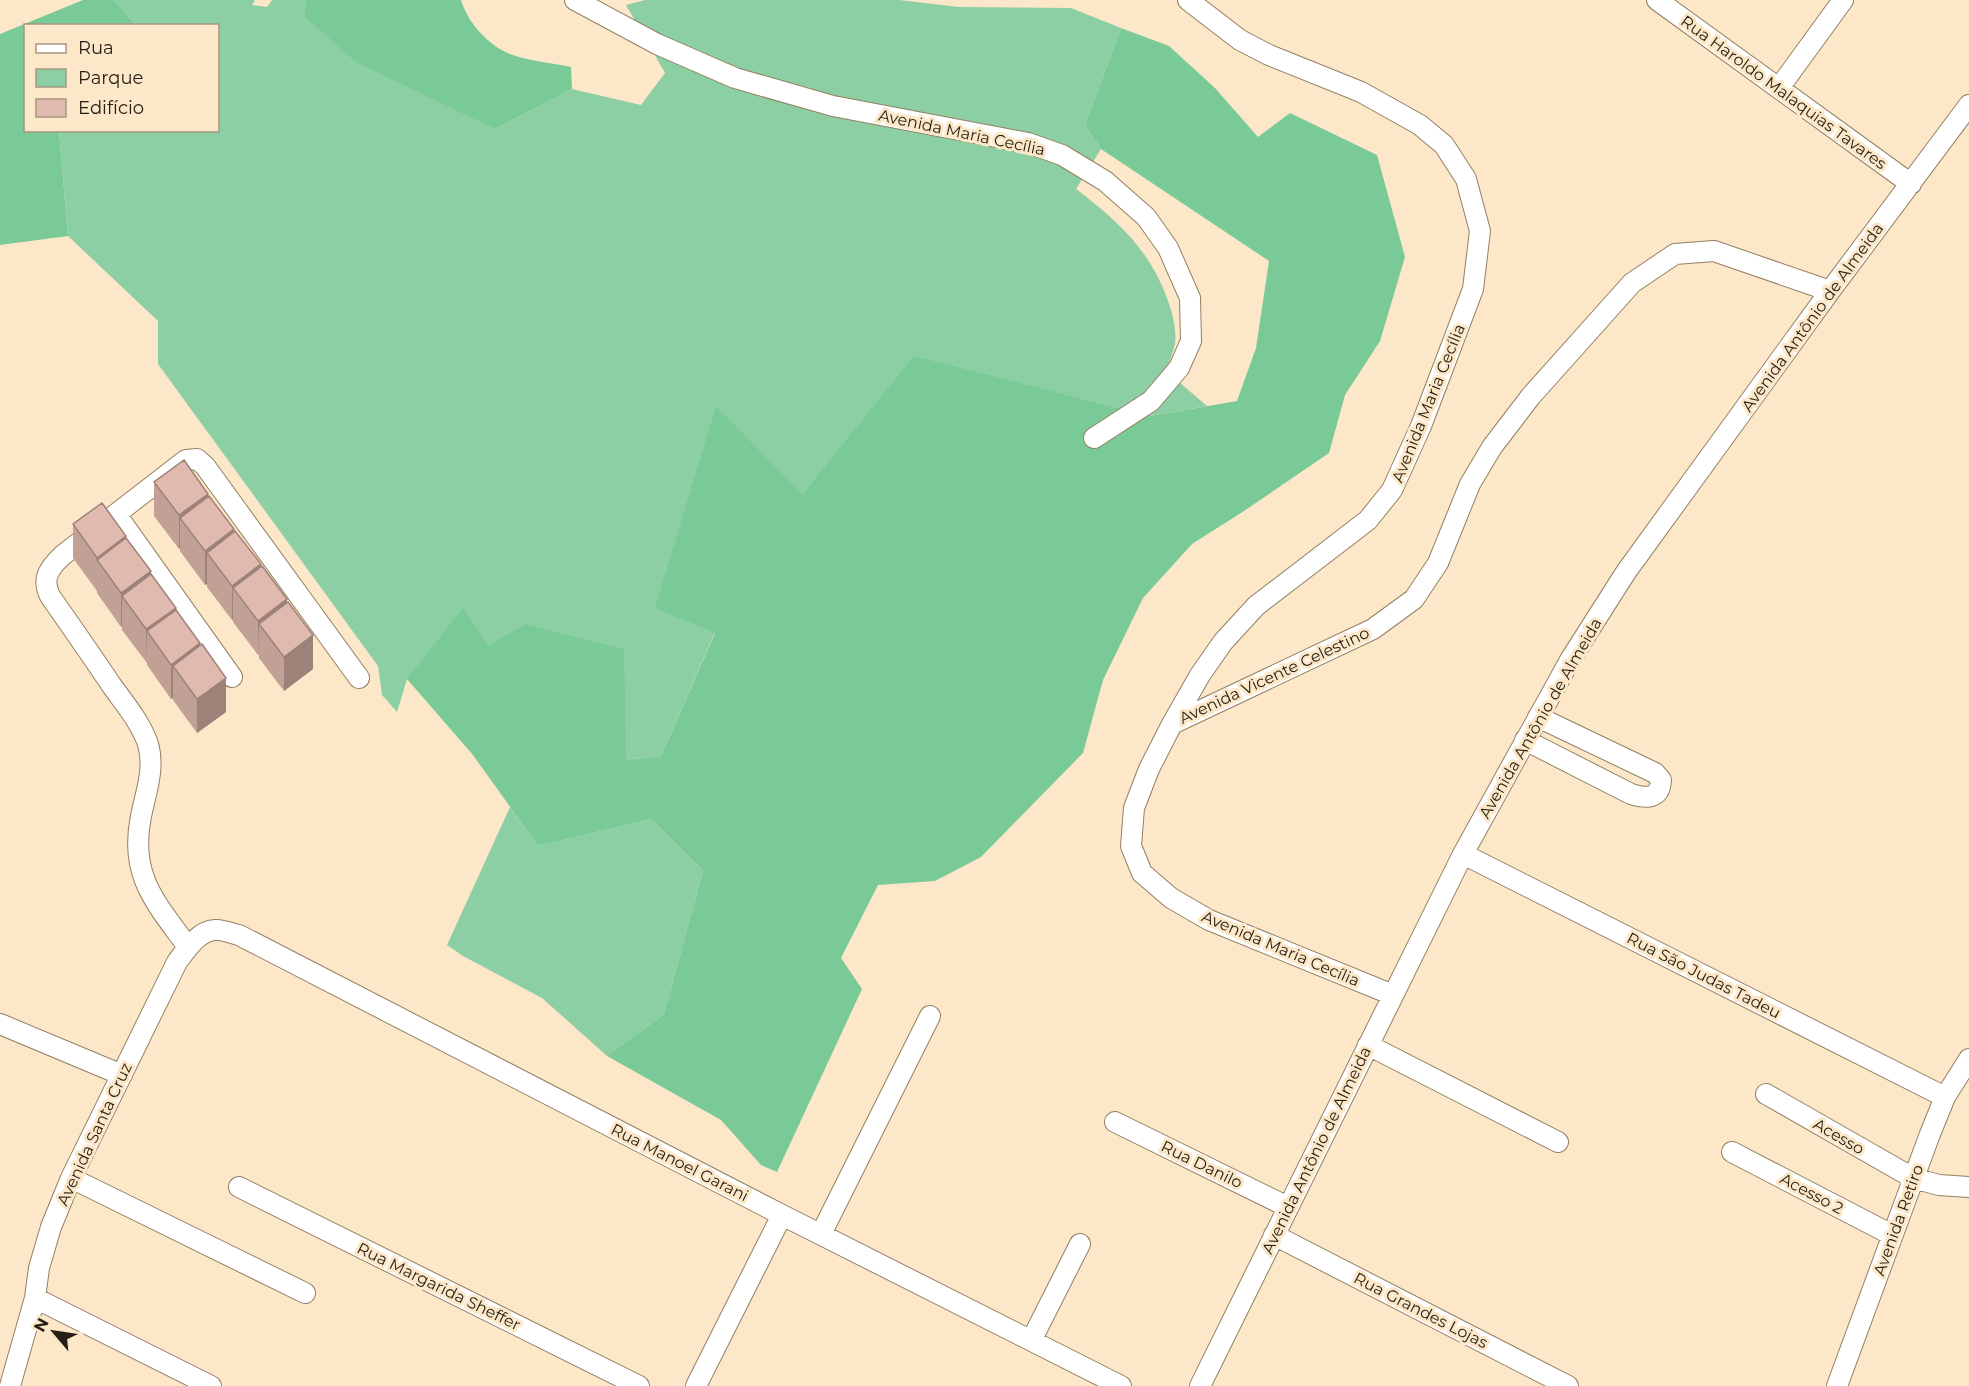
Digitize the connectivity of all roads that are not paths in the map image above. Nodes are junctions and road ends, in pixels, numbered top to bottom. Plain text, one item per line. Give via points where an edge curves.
1 (575, 0) edge
2 (1188, 0) edge
3 (1657, 0) edge
4 (1843, 0) edge
5 (1779, 88) junction
6 (1969, 105) edge
7 (1911, 184) junction
8 (1830, 291) junction
9 (1094, 438) dead end
10 (116, 514) junction
11 (232, 677) dead end
12 (359, 678) dead end
13 (1538, 717) junction
14 (1172, 724) junction
15 (1526, 740) junction
16 (1463, 854) junction
17 (239, 935) joint
18 (188, 947) junction
19 (1393, 995) junction
20 (930, 1016) dead end
21 (0, 1024) edge
22 (1368, 1045) junction
23 (1969, 1059) edge
24 (122, 1075) junction
25 (1956, 1088) edge
26 (1766, 1094) dead end
27 (1115, 1122) dead end
28 (1558, 1142) dead end
29 (1732, 1152) dead end
30 (71, 1178) junction
31 (1913, 1178) junction
32 (239, 1187) dead end
33 (1969, 1187) edge
34 (1288, 1207) junction
35 (782, 1215) junction
36 (821, 1234) junction
37 (1274, 1235) junction
38 (1892, 1235) junction
39 (1080, 1244) dead end
40 (305, 1293) dead end
41 (35, 1298) junction
42 (1032, 1340) junction
43 (10, 1386) edge
44 (211, 1386) edge
45 (639, 1386) edge
46 (696, 1386) edge
47 (1121, 1386) edge
48 (1200, 1386) edge
49 (1568, 1386) edge
50 (1837, 1386) edge

1 - 9 street, Avenida Maria Cecília via 657,44 735,78 833,106 1028,143 1062,155 1105,181 1146,217 1168,248 1190,298 1191,341 1179,368 1150,401
2 - 14 street, Avenida Maria Cecília via 1240,40 1361,92 1420,124 1444,145 1466,179 1480,231 1473,289 1392,490 1368,520 1256,606 1223,642
3 - 5 street, Rua Haroldo Malaquias Tavares
4 - 5 street
5 - 7 street, Rua Haroldo Malaquias Tavares
6 - 7 street, Avenida Antônio de Almeida
7 - 8 street, Avenida Antônio de Almeida
8 - 13 street, Avenida Antônio de Almeida via 1626,572
8 - 14 street, Avenida Vicente Celestino via 1714,251 1675,254 1632,283 1531,396 1492,447 1470,484 1438,563 1414,599 1373,629
10 - 11 street
10 - 12 street via 186,460 201,462
10 - 18 street via 57,560 47,573 45,585 147,742 150,772 138,835 140,869 161,911
13 - 15 street, Avenida Antônio de Almeida
13 - 15 street via 1655,772 1661,780 1657,794 1650,798 1631,794
14 - 19 street, Avenida Maria Cecília via 1134,808 1131,846 1142,873 1171,898 1209,920
15 - 16 street, Avenida Antônio de Almeida
16 - 19 street, Avenida Antônio de Almeida
16 - 25 street, Rua São Judas Tadeu
17 - 18 street, Avenida Santa Cruz via 215,929
17 - 35 street, Rua Manoel Garani
18 - 24 street, Avenida Santa Cruz
19 - 22 street, Avenida Antônio de Almeida
20 - 36 street
21 - 24 street
22 - 28 street
22 - 34 street, Avenida Antônio de Almeida
23 - 25 street, Avenida Retiro
24 - 30 street, Avenida Santa Cruz
25 - 31 street, Avenida Retiro
26 - 31 street, Acesso
27 - 34 street, Rua Danilo
29 - 38 street, Acesso 2
30 - 40 street
30 - 41 street, Avenida Santa Cruz via 51,1227
31 - 33 street, Acesso
31 - 38 street, Avenida Retiro
32 - 45 street, Rua Margarida Sheffer
34 - 37 street, Avenida Antônio de Almeida
35 - 36 street, Rua Manoel Garani
35 - 46 street
36 - 42 street, Rua Manoel Garani
37 - 48 street, Avenida Antônio de Almeida
37 - 49 street, Rua Grandes Lojas
38 - 50 street, Avenida Retiro
39 - 42 street
41 - 43 street, Avenida Santa Cruz
41 - 44 street
42 - 47 street, Rua Manoel Garani

